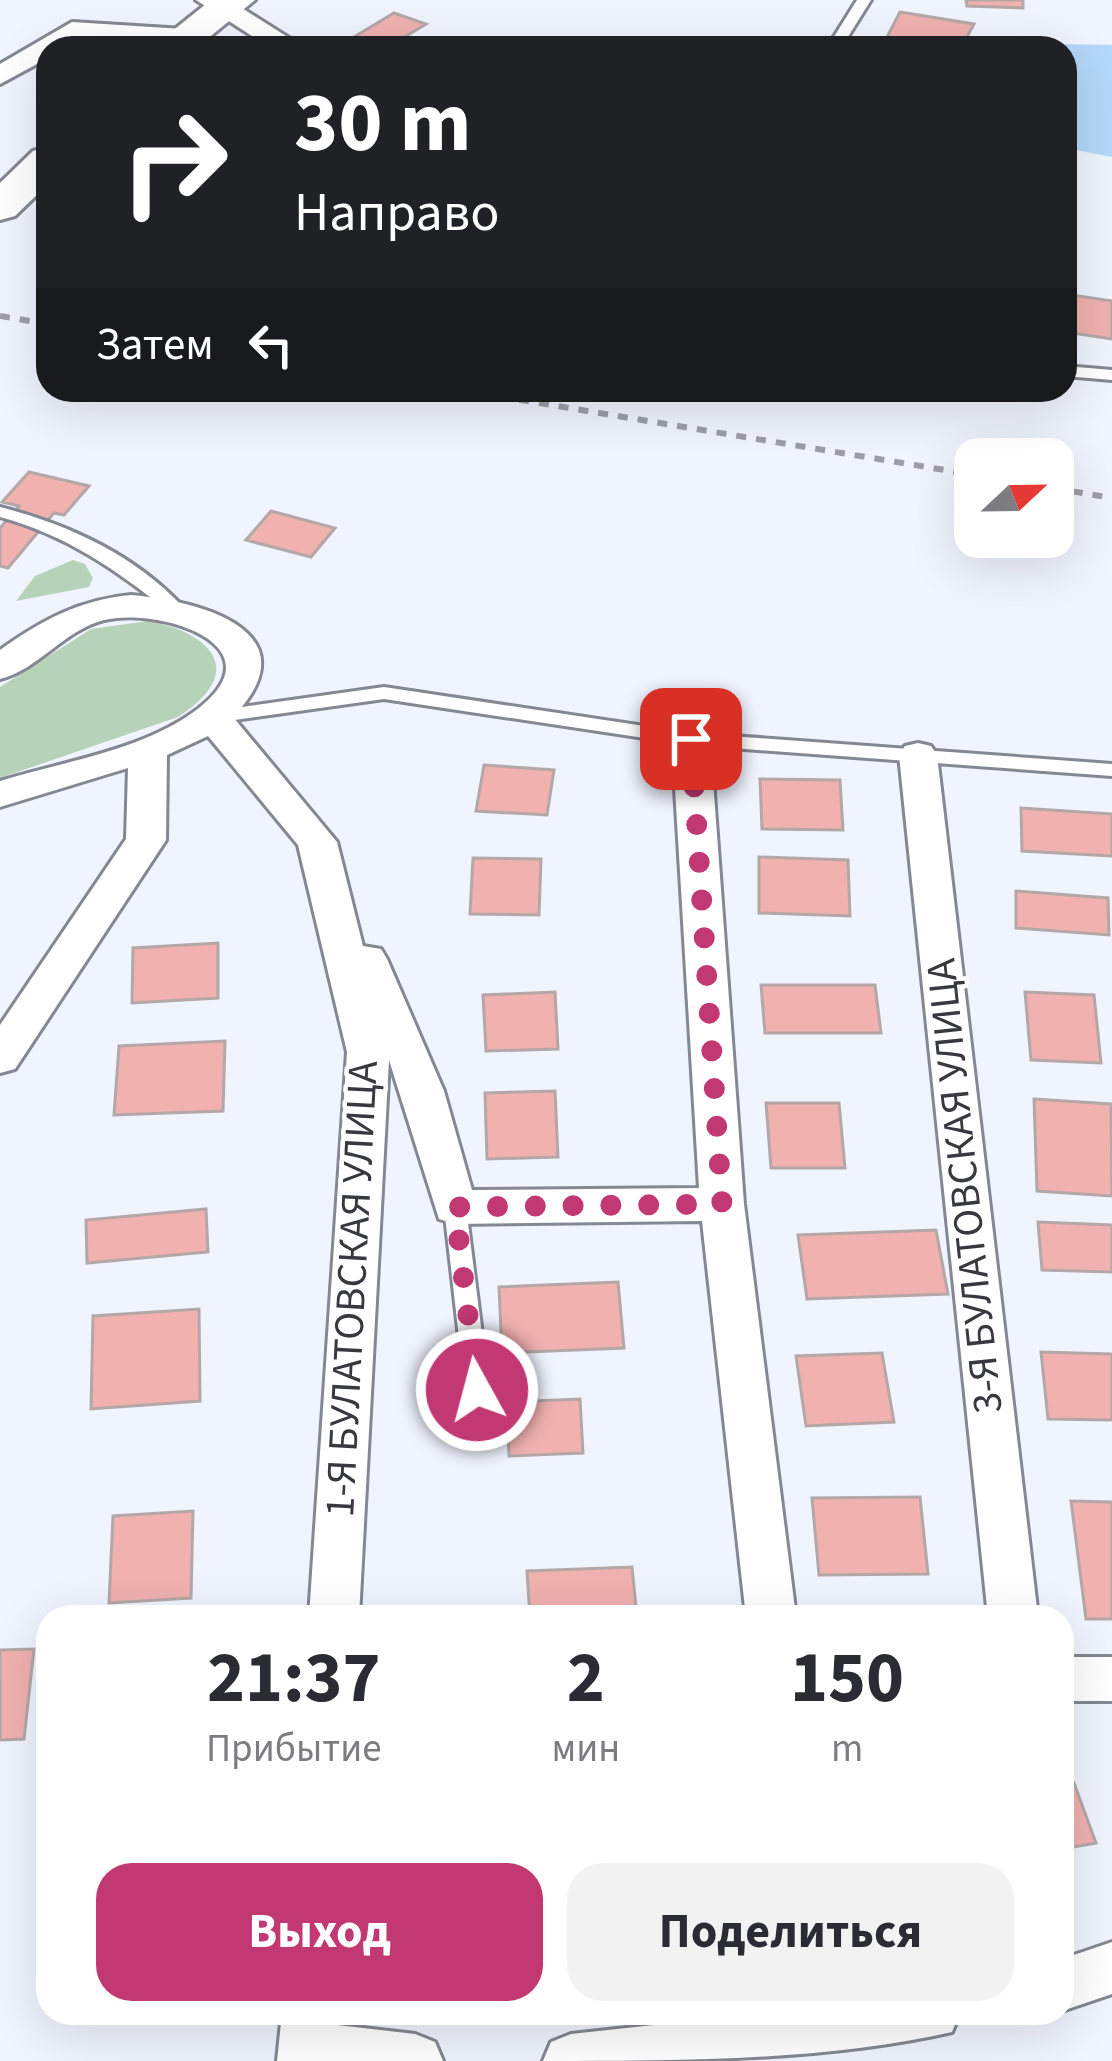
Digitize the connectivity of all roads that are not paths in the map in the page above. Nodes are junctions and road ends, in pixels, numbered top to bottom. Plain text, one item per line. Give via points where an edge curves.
1 (864, 0) edge
2 (223, 3) edge
3 (64, 36) edge
4 (116, 36) edge
5 (186, 36) edge
6 (273, 36) edge
7 (842, 36) edge
8 (36, 54) edge
9 (0, 76) edge
10 (36, 172) edge
11 (0, 207) edge
12 (1077, 372) edge
13 (1112, 375) edge
14 (0, 512) edge
15 (174, 607) junction
16 (0, 668) edge
17 (213, 717) junction
18 (691, 739) junction
19 (148, 746) junction
20 (918, 755) junction
21 (1112, 770) edge
22 (0, 794) edge
23 (317, 842) junction
24 (0, 1058) edge
25 (722, 1204) junction
26 (455, 1207) junction
27 (477, 1390) dead end
28 (335, 1605) edge
29 (770, 1605) edge
30 (1012, 1605) edge
31 (1074, 1678) edge
32 (1112, 1679) edge
33 (1112, 1967) edge
34 (1074, 1980) edge
35 (868, 2025) edge
36 (307, 2041) edge
37 (415, 2061) edge
38 (572, 2061) edge

1 - 7 lane
2 - 5 main road
2 - 6 street
3 - 4 street
8 - 9 street
10 - 11 main road
12 - 13 lane
14 - 15 lane via 58,526
15 - 16 street via 102,609 69,620
15 - 17 street via 228,632 241,652 239,686
17 - 18 lane via 384,693
17 - 19 street
17 - 23 street, 1-Я БУЛАТОВСКАЯ УЛИЦА
18 - 20 lane
18 - 25 street
19 - 22 street
19 - 24 street via 146,840
20 - 21 lane
20 - 30 street, 3-Я БУЛАТОВСКАЯ УЛИЦА
23 - 26 street via 423,1091
23 - 28 street, 1-Я БУЛАТОВСКАЯ УЛИЦА via 368,1052
25 - 26 street
25 - 29 street
26 - 27 lane
31 - 32 street
33 - 34 street
35 - 38 street
36 - 37 street

